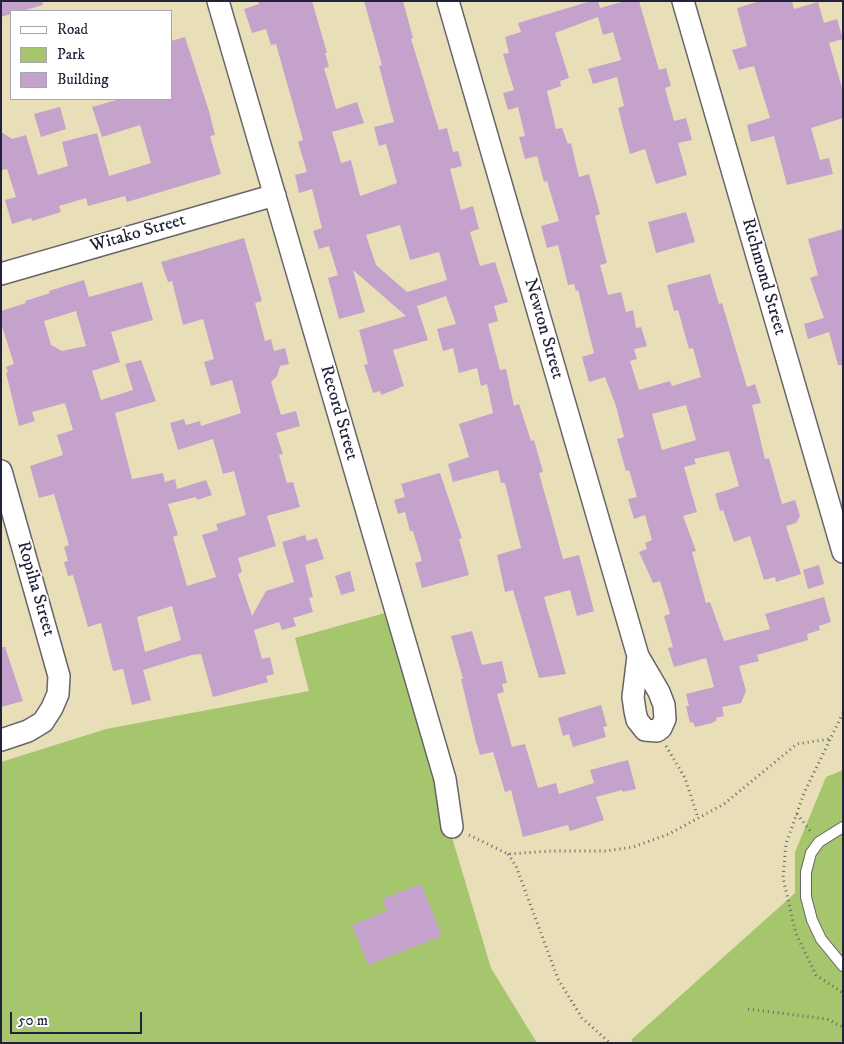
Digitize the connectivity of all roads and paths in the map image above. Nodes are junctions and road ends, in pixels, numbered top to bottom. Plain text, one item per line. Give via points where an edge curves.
1 (218, 1) edge
2 (448, 1) edge
3 (682, 1) edge
4 (274, 195) junction
5 (1, 274) edge
6 (1, 471) edge
7 (843, 552) edge
8 (638, 656) junction
9 (843, 713) edge
10 (657, 731) junction
11 (829, 739) junction
12 (1, 740) edge
13 (797, 814) junction
14 (698, 818) junction
15 (452, 827) joint
16 (843, 828) edge
17 (819, 842) junction
18 (508, 854) junction
19 (843, 966) edge
20 (843, 993) edge
21 (748, 1009) dead end
22 (843, 1027) edge
23 (610, 1043) edge

1 - 4 street, Record Street
2 - 8 street, Newton Street
3 - 7 street, Richmond Street
4 - 5 street, Witako Street
4 - 15 street, Record Street via 445,779
6 - 12 street, Ropiha Street via 58,676 58,694 43,722
8 - 10 street, Newton Street via 664,705 665,719
8 - 10 street, Newton Street via 633,697 635,711 645,730
9 - 11 path
10 - 14 path via 685,778
11 - 13 path
11 - 14 path via 796,744 724,804
13 - 17 path
13 - 20 path via 786,844 783,878 787,900 796,934 816,974
14 - 18 path via 669,834 632,848
15 - 18 path
16 - 17 lane
17 - 19 lane via 811,853 806,872 806,897 821,939
18 - 23 path via 516,866 558,978 582,1018
21 - 22 path via 827,1019

